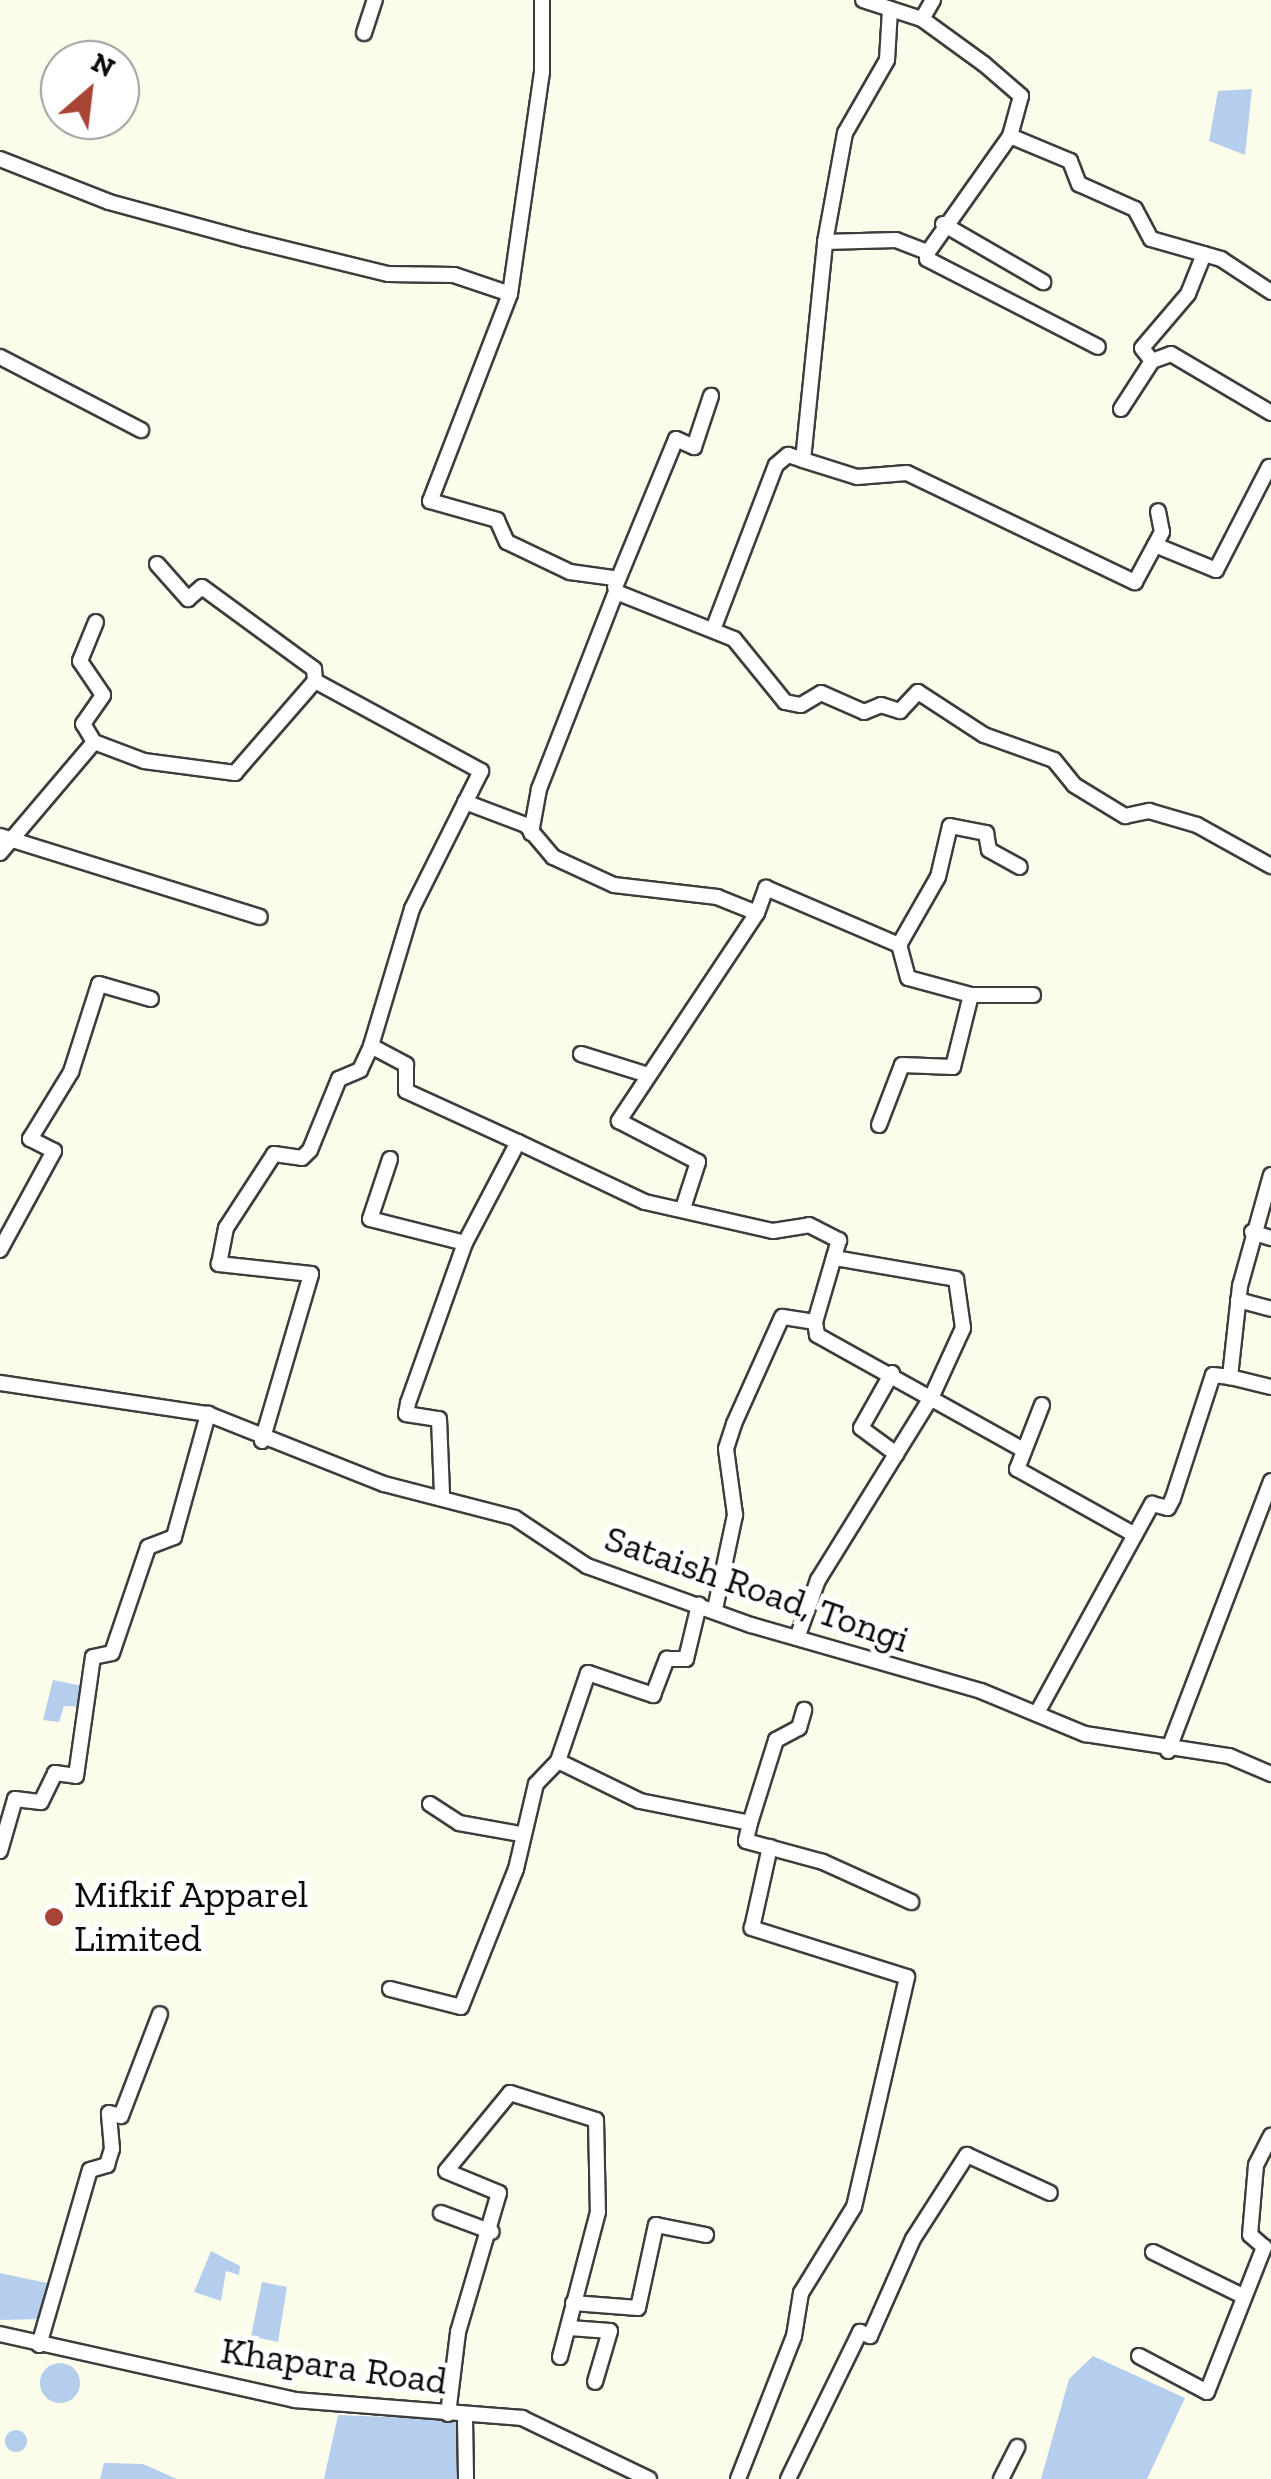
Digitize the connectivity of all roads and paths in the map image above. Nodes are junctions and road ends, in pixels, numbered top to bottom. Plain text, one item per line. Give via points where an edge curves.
1 (375, 0) edge
2 (542, 0) edge
3 (863, 0) edge
4 (933, 0) edge
5 (890, 9) junction
6 (922, 19) junction
7 (364, 33) dead end
8 (1010, 136) junction
9 (0, 159) edge
10 (943, 224) junction
11 (825, 242) junction
12 (928, 252) junction
13 (1204, 254) junction
14 (1042, 282) dead end
15 (1271, 292) edge
16 (510, 294) junction
17 (1098, 347) dead end
18 (0, 357) edge
19 (1152, 361) junction
20 (710, 396) dead end
21 (1121, 408) dead end
22 (1271, 413) edge
23 (141, 430) dead end
24 (803, 460) junction
25 (1269, 466) edge
26 (1158, 511) dead end
27 (1155, 545) junction
28 (158, 564) dead end
29 (615, 585) junction
30 (96, 622) dead end
31 (714, 627) junction
32 (315, 681) junction
33 (94, 742) junction
34 (465, 802) junction
35 (532, 834) junction
36 (7, 839) edge
37 (0, 853) edge
38 (1020, 866) dead end
39 (1271, 866) edge
40 (757, 913) junction
41 (260, 917) dead end
42 (899, 945) junction
43 (971, 995) junction
44 (1033, 995) dead end
45 (151, 1000) dead end
46 (371, 1046) junction
47 (581, 1054) dead end
48 (645, 1074) junction
49 (879, 1125) dead end
50 (518, 1142) junction
51 (390, 1159) dead end
52 (1271, 1175) edge
53 (684, 1205) junction
54 (1252, 1232) junction
55 (1271, 1238) edge
56 (465, 1243) junction
57 (0, 1250) edge
58 (834, 1258) junction
59 (1238, 1300) junction
60 (1271, 1308) edge
61 (814, 1322) junction
62 (892, 1373) junction
63 (1230, 1377) junction
64 (0, 1382) edge
65 (1271, 1387) edge
66 (931, 1398) junction
67 (1042, 1404) dead end
68 (208, 1414) junction
69 (262, 1441) junction
70 (1024, 1450) junction
71 (896, 1454) junction
72 (1271, 1481) edge
73 (442, 1492) junction
74 (1135, 1536) junction
75 (698, 1605) junction
76 (715, 1609) junction
77 (798, 1638) junction
78 (804, 1710) dead end
79 (1038, 1713) junction
80 (1168, 1751) junction
81 (558, 1761) junction
82 (1271, 1774) edge
83 (430, 1804) dead end
84 (750, 1823) junction
85 (521, 1834) junction
86 (770, 1847) junction
87 (0, 1851) edge
88 (911, 1902) dead end
89 (390, 1989) dead end
90 (160, 2014) dead end
91 (1271, 2136) edge
92 (1050, 2192) dead end
93 (441, 2213) dead end
94 (492, 2232) junction
95 (706, 2235) dead end
96 (1154, 2252) dead end
97 (1243, 2296) junction
98 (572, 2303) junction
99 (570, 2328) junction
100 (0, 2334) edge
101 (39, 2345) junction
102 (1139, 2356) dead end
103 (560, 2357) dead end
104 (595, 2382) dead end
105 (448, 2414) junction
106 (465, 2419) junction
107 (1017, 2448) dead end
108 (466, 2479) edge
109 (648, 2479) edge
110 (738, 2479) edge
111 (788, 2479) edge
112 (1002, 2479) edge

1 - 7 street
2 - 16 street via 542,72
3 - 5 street
4 - 6 street
5 - 6 street
5 - 11 street via 887,60 844,133
6 - 8 street via 1020,96
8 - 10 street
8 - 13 street via 1070,161 1079,184 1134,209 1151,240
9 - 16 street via 109,202 244,239 388,274 454,275
10 - 12 street
10 - 14 street
11 - 12 street via 896,240
11 - 24 street
12 - 17 street via 926,259
13 - 15 street
13 - 19 street via 1188,294 1142,348
16 - 29 street via 430,501 497,520 506,542
18 - 23 street
19 - 21 street
19 - 22 street via 1171,354
20 - 29 street via 694,447 676,439
24 - 27 street via 857,477 907,472 1134,582
24 - 31 street via 788,456 776,465
25 - 27 street via 1216,570
26 - 27 street
28 - 32 street via 188,599 202,587 314,669
29 - 31 street
29 - 35 street via 539,788
30 - 33 street via 80,661 103,695 83,724
31 - 39 street via 785,702 802,705 821,693 864,712 881,705 900,711 918,692 984,734 1054,760 1074,784 1125,816 1149,811 1197,826
32 - 33 street via 236,774 144,762
32 - 34 street via 481,772
33 - 36 street
34 - 35 street
34 - 46 street via 412,909
35 - 40 street via 553,857 614,884 716,897
36 - 37 street
36 - 41 street
38 - 42 street via 990,850 986,833 950,826 938,876
40 - 42 street via 766,888 781,891
40 - 48 street via 723,974 714,972
42 - 43 street via 908,978
43 - 44 street
43 - 49 street via 953,1067 902,1065
45 - 57 street via 99,984 71,1072 30,1139 54,1151
46 - 50 street via 406,1065 406,1091
46 - 69 street via 360,1070 340,1079 310,1150 302,1158 274,1154 226,1228 219,1264 311,1274
47 - 48 street
48 - 53 street via 619,1120 698,1162
50 - 53 street via 645,1202
50 - 56 street
51 - 56 street via 370,1219
52 - 54 street
53 - 58 street via 773,1231 809,1226 839,1240
54 - 55 street
54 - 59 street
56 - 73 street via 406,1414 439,1419
58 - 61 street
58 - 66 street via 956,1279 960,1348
59 - 60 street
59 - 63 street
61 - 62 street via 818,1335
61 - 76 street via 782,1317 734,1424 726,1449 736,1515
62 - 66 street
62 - 71 street via 861,1428
63 - 65 street
63 - 74 street via 1214,1375 1173,1498 1168,1508 1152,1504
64 - 68 street, Sataish Road, Tongi
66 - 70 street
66 - 71 street
67 - 70 street
68 - 69 street, Sataish Road, Tongi
68 - 87 street via 174,1538 148,1547 112,1653 93,1657 76,1776 55,1773 40,1802 15,1799
69 - 73 street, Sataish Road, Tongi via 384,1484
70 - 74 street via 1018,1469
71 - 77 street via 818,1580
72 - 80 street
73 - 75 street, Sataish Road, Tongi via 515,1518 587,1566
74 - 79 street
75 - 76 street, Sataish Road, Tongi
75 - 81 street via 686,1658 666,1659 653,1695 588,1674
76 - 77 street, Sataish Road, Tongi
77 - 79 street, Sataish Road, Tongi
78 - 84 street via 799,1728 776,1740
79 - 80 street, Sataish Road, Tongi via 1085,1734
80 - 82 street, Sataish Road, Tongi via 1229,1756
81 - 84 street via 640,1801
81 - 85 street via 536,1784
83 - 85 street via 459,1823
84 - 86 street via 746,1841
85 - 89 street via 461,2007
86 - 88 street
86 - 110 street via 752,1928 907,1977 854,2207 802,2292 794,2336
90 - 101 street via 121,2116 108,2112 112,2149 106,2165 90,2170
91 - 97 street via 1256,2165 1250,2235 1264,2247
92 - 111 street via 967,2154 913,2239 870,2336 860,2332
93 - 94 street
94 - 98 street via 499,2193 446,2171 510,2093 596,2120 598,2212
94 - 105 street via 458,2332
95 - 98 street via 656,2225 638,2308
96 - 97 street
97 - 102 street via 1207,2392
98 - 99 street
99 - 103 street
99 - 104 street via 610,2331
100 - 101 street, Khapara Road
101 - 105 street, Khapara Road via 294,2400
105 - 106 street, Khapara Road
106 - 108 street
106 - 109 street, Khapara Road via 522,2418
107 - 112 street

